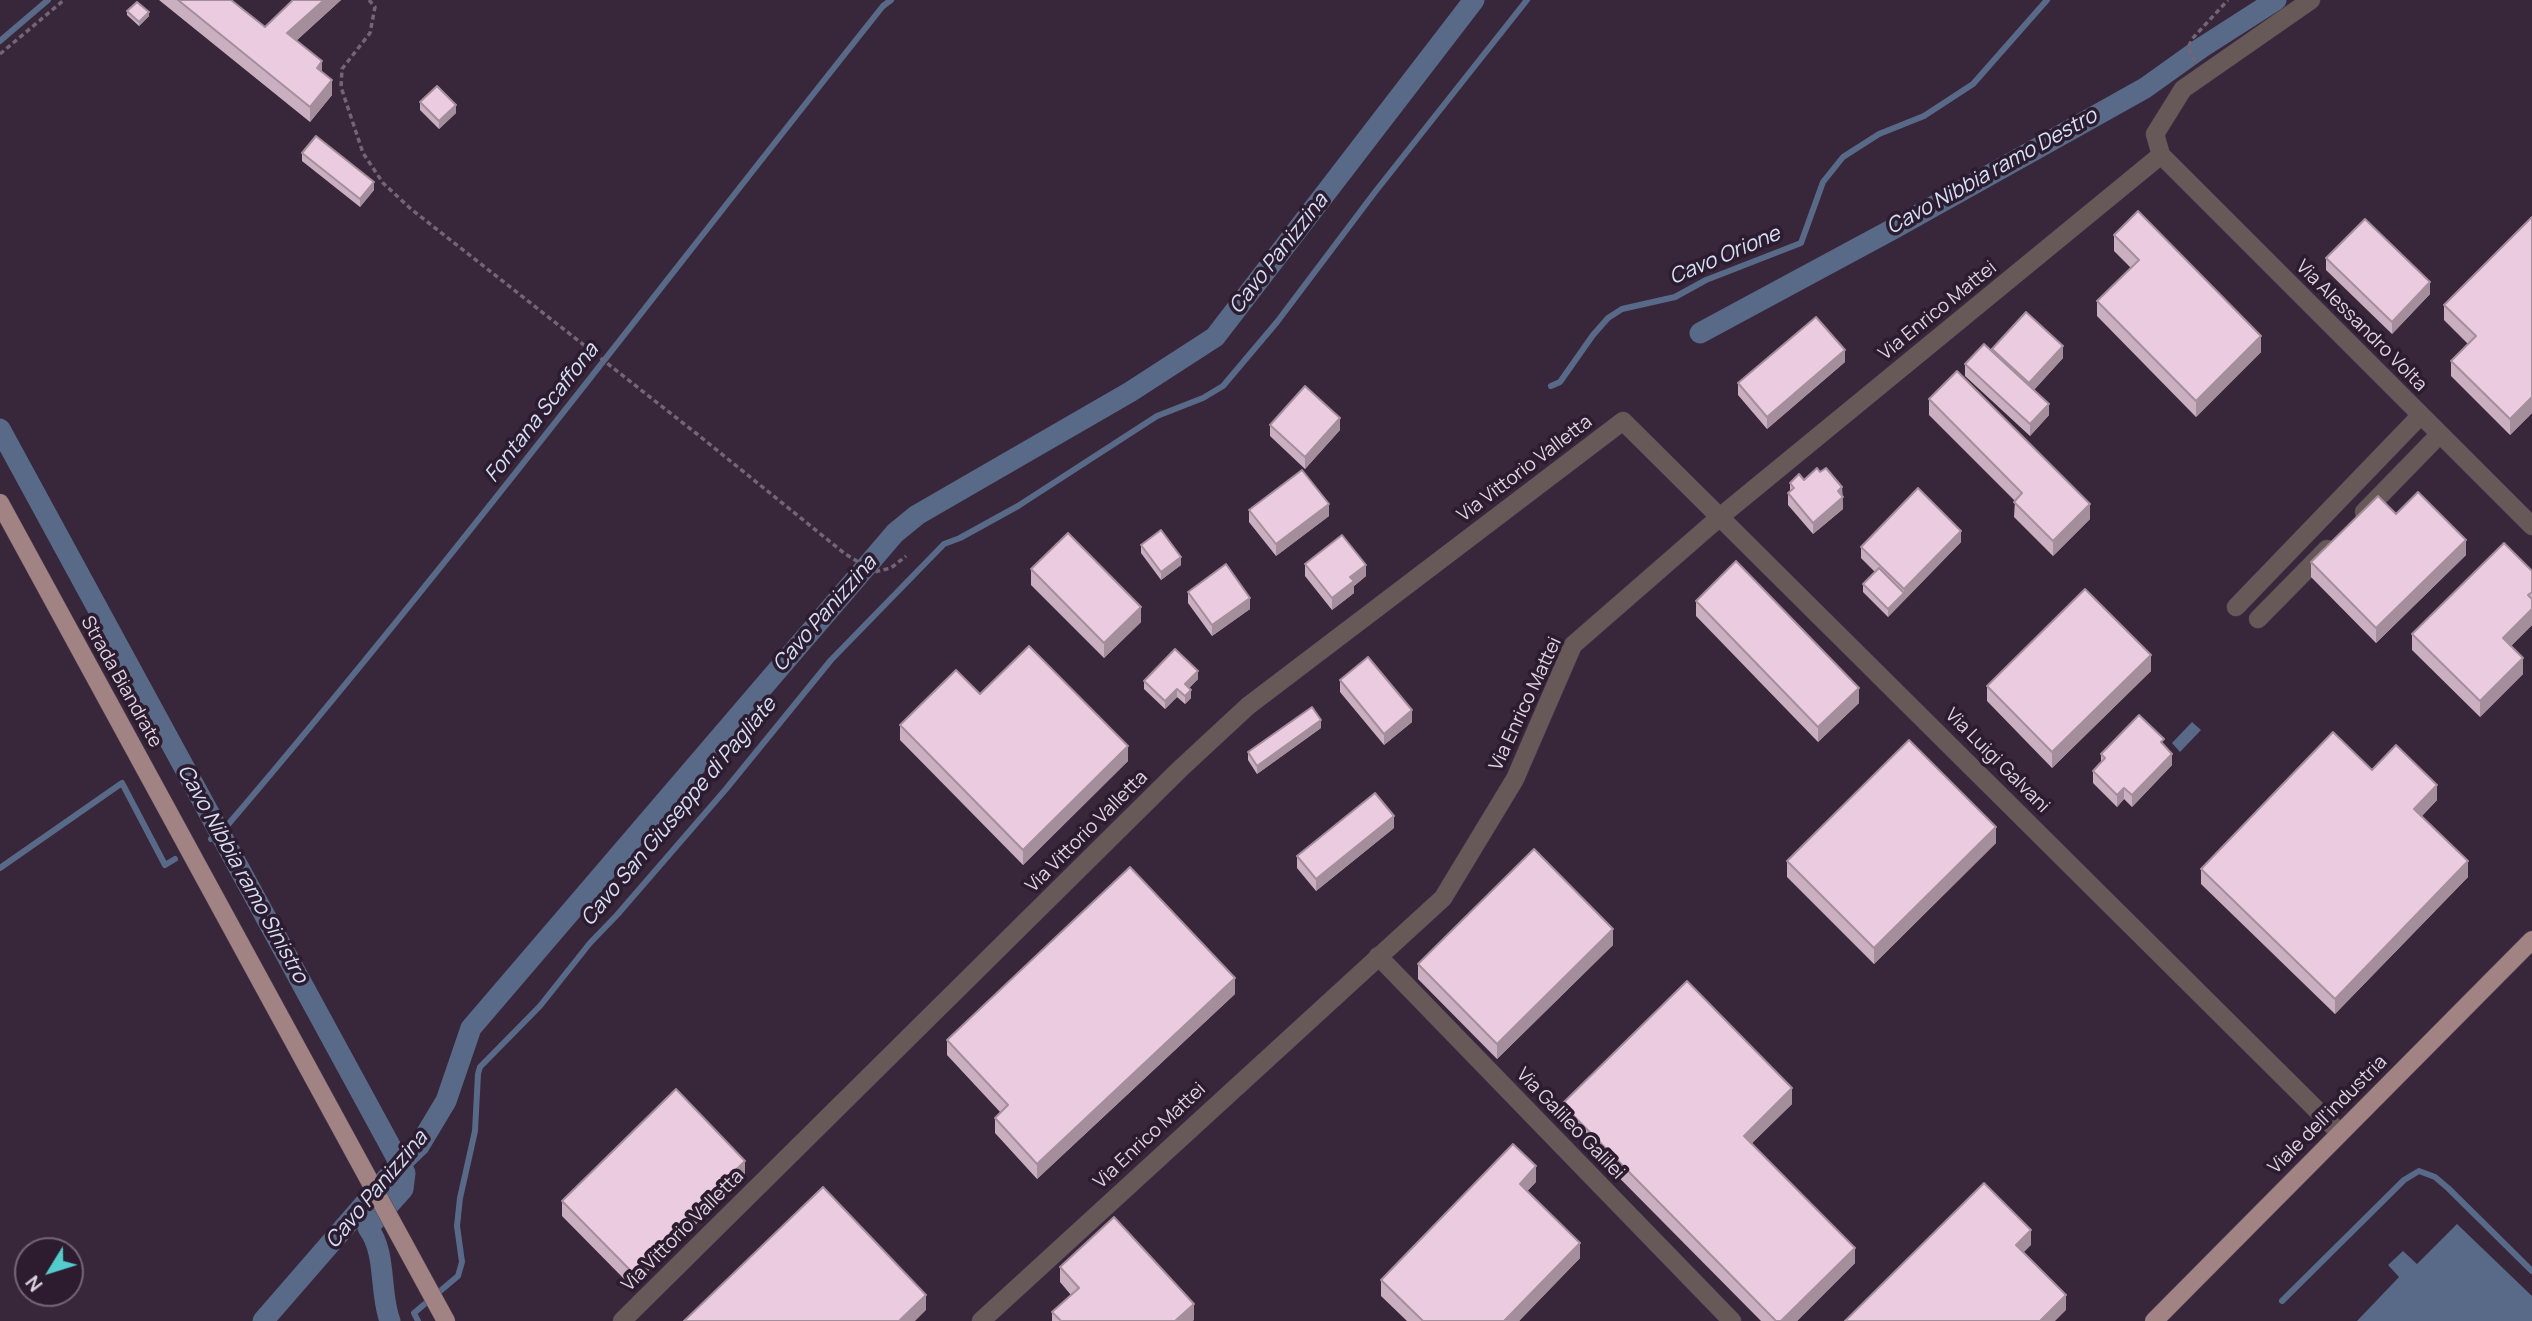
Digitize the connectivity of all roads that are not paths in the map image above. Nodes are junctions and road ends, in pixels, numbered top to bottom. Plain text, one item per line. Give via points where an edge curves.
1 (2311, 0) edge
2 (2161, 155) junction
3 (2421, 415) junction
4 (1623, 421) joint
5 (2440, 434) junction
6 (0, 503) edge
7 (1721, 516) junction
8 (2532, 526) edge
9 (2305, 535) junction
10 (2323, 554) junction
11 (2236, 607) dead end
12 (2258, 619) dead end
13 (2532, 940) edge
14 (1378, 956) junction
15 (2340, 1133) junction
16 (446, 1321) edge
17 (622, 1321) edge
18 (981, 1321) edge
19 (1732, 1321) edge
20 (2154, 1321) edge

1 - 2 street via 2183,89 2155,134
2 - 3 street, Via Alessandro Volta
2 - 7 street, Via Enrico Mattei
3 - 5 street, Via Alessandro Volta
3 - 9 street
4 - 7 street, Via Luigi Galvani
4 - 17 street, Via Vittorio Valletta via 1248,706
5 - 8 street, Via Alessandro Volta
5 - 10 street
6 - 16 main road, Strada Biandrate
7 - 14 street, Via Enrico Mattei via 1573,645 1515,779 1443,898
7 - 15 street, Via Luigi Galvani
9 - 10 street
9 - 11 street
10 - 12 street
13 - 15 main road, Viale dell'industria
14 - 18 street, Via Enrico Mattei
14 - 19 street, Via Galileo Galilei
15 - 20 main road, Viale dell'industria

